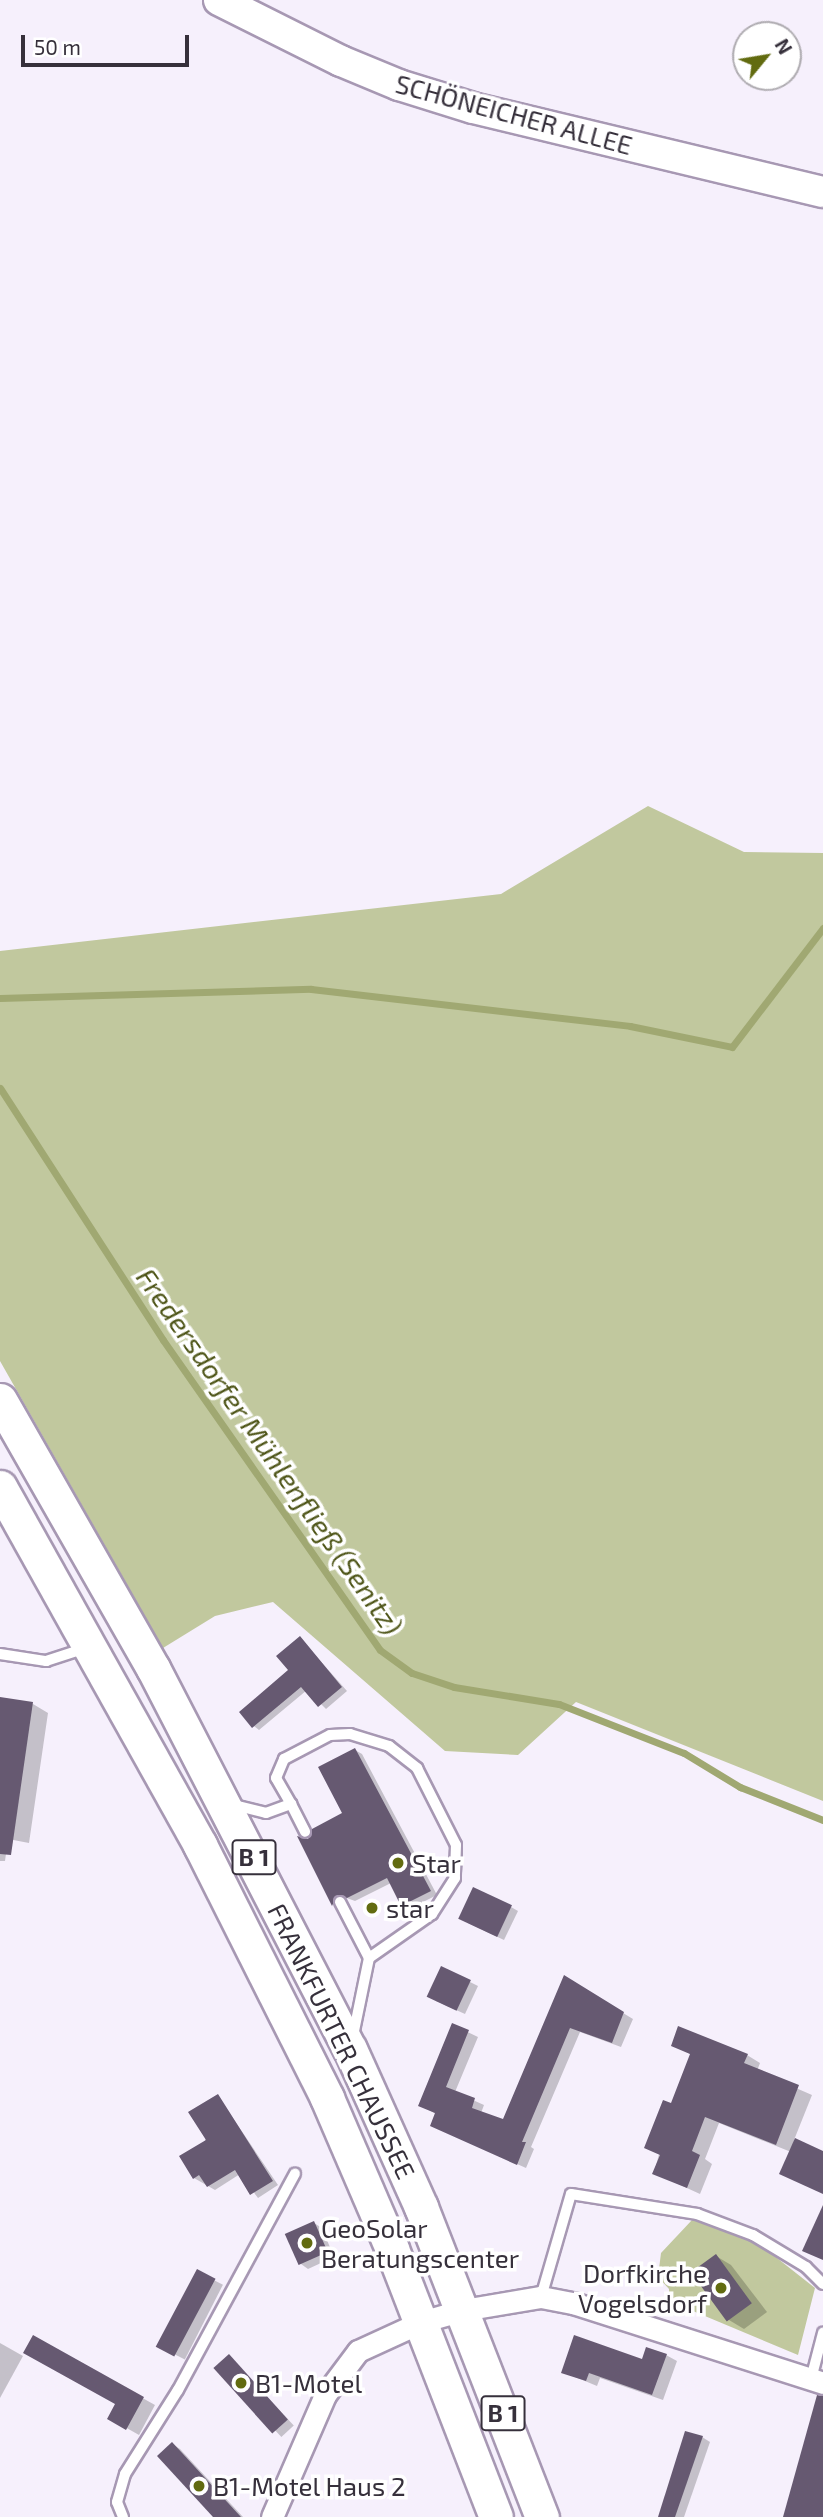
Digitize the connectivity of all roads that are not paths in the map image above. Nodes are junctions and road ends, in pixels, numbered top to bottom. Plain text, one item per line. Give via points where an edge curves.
1 (219, 0) edge
2 (823, 192) edge
3 (0, 1401) edge
4 (0, 1487) edge
5 (91, 1646) junction
6 (0, 1654) edge
7 (226, 1803) junction
8 (291, 1804) junction
9 (305, 1832) dead end
10 (340, 1902) dead end
11 (369, 1958) junction
12 (350, 2049) junction
13 (295, 2174) dead end
14 (823, 2284) edge
15 (541, 2297) junction
16 (463, 2310) junction
17 (421, 2322) junction
18 (823, 2333) edge
19 (817, 2381) edge
20 (123, 2517) edge
21 (272, 2517) edge
22 (496, 2517) edge
23 (542, 2517) edge

1 - 2 street, SCHÖNEICHER ALLEE via 341,61 449,100
3 - 7 main road, FRANKFURTER CHAUSSEE / B 1
4 - 5 main road, FRANKFURTER CHAUSSEE / B 1
5 - 6 lane via 46,1661
5 - 17 main road, FRANKFURTER CHAUSSEE / B 1 via 200,1845 327,2098
7 - 8 lane via 266,1813
7 - 12 main road, FRANKFURTER CHAUSSEE / B 1
8 - 9 lane
8 - 11 lane via 276,1778 284,1759 330,1735 350,1734 389,1746 417,1768 456,1845 455,1878 432,1914
10 - 11 lane
11 - 12 lane
12 - 16 main road, FRANKFURTER CHAUSSEE / B 1
13 - 20 lane via 178,2390 125,2474 117,2502
14 - 15 lane via 806,2267 753,2235 697,2214 571,2194
15 - 16 street
15 - 19 street via 573,2302
16 - 17 street
16 - 23 main road, FRANKFURTER CHAUSSEE / B 1
17 - 21 street via 358,2351 334,2380
17 - 22 main road, FRANKFURTER CHAUSSEE / B 1
18 - 19 lane

